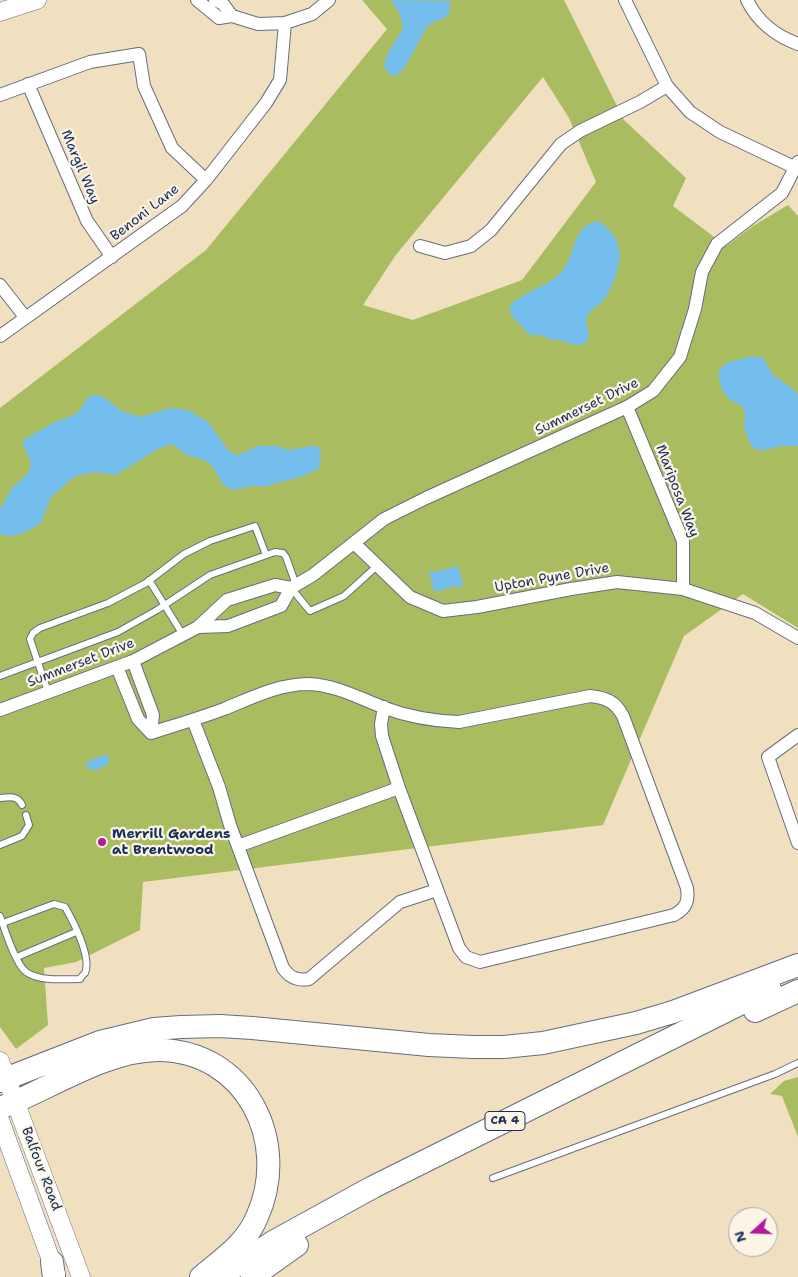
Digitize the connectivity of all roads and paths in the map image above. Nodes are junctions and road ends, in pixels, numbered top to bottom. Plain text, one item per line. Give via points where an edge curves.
1 (37, 0) edge
2 (215, 0) edge
3 (329, 0) edge
4 (625, 0) edge
5 (747, 0) edge
6 (200, 1) edge
7 (0, 12) edge
8 (232, 16) junction
9 (285, 23) junction
10 (798, 44) edge
11 (28, 84) junction
12 (667, 86) junction
13 (0, 95) edge
14 (797, 166) edge
15 (206, 180) junction
16 (420, 246) dead end
17 (112, 257) junction
18 (0, 285) edge
19 (25, 317) junction
20 (0, 336) edge
21 (627, 407) junction
22 (354, 543) junction
23 (266, 555) junction
24 (377, 566) junction
25 (149, 580) junction
26 (294, 586) junction
27 (683, 589) junction
28 (164, 606) junction
29 (198, 627) junction
30 (183, 635) junction
31 (798, 638) edge
32 (38, 662) junction
33 (133, 662) junction
34 (117, 667) junction
35 (0, 676) edge
36 (48, 692) junction
37 (148, 702) junction
38 (134, 708) junction
39 (384, 708) junction
40 (0, 710) edge
41 (193, 720) junction
42 (151, 733) junction
43 (798, 736) edge
44 (399, 788) junction
45 (0, 798) edge
46 (22, 805) dead end
47 (26, 814) dead end
48 (798, 843) edge
49 (0, 845) edge
50 (238, 846) junction
51 (437, 890) junction
52 (0, 916) edge
53 (3, 923) junction
54 (76, 932) junction
55 (17, 957) junction
56 (798, 965) edge
57 (798, 976) edge
58 (798, 991) edge
59 (798, 1064) edge
60 (2, 1073) edge
61 (8, 1105) edge
62 (0, 1120) edge
63 (493, 1178) dead end
64 (297, 1245) junction
65 (54, 1272) edge
66 (81, 1277) edge
67 (201, 1277) edge
68 (219, 1277) edge
69 (241, 1277) edge
70 (252, 1277) edge

1 - 7 main road
2 - 8 street via 223,4
3 - 9 street via 312,14
4 - 12 street
5 - 10 street via 753,13 774,32
6 - 8 street via 219,18
8 - 9 street via 258,24
9 - 15 street, Benoni Lane via 280,80
11 - 13 street
11 - 15 street via 90,62 139,54 144,86 172,148
11 - 17 street, Margil Way via 87,221
12 - 14 street via 690,112 720,132
12 - 16 street via 561,144 491,230 471,246 445,253
14 - 21 street, Summerset Drive via 782,193 717,244 702,272 680,357 654,391
15 - 17 street, Benoni Lane via 182,206
17 - 19 street, Benoni Lane
18 - 19 street
19 - 20 street, Benoni Lane
21 - 22 street, Summerset Drive via 384,519
21 - 27 street, Mariposa Way via 683,540
22 - 24 street, Upton Pyne Drive
22 - 26 street, Summerset Drive via 314,575
23 - 25 lane via 255,526 210,541 184,554
23 - 26 lane via 283,553
23 - 28 lane via 210,575
24 - 26 lane via 344,596 310,611
24 - 27 street, Upton Pyne Drive via 410,597 443,611 617,582
25 - 28 lane
25 - 32 lane via 108,603 33,633 30,639
26 - 29 street, Summerset Drive via 275,585 228,600
26 - 29 street, Summerset Drive via 282,606 228,626
27 - 31 street, Upton Pyne Drive via 755,613
28 - 30 lane
28 - 32 lane via 118,632
29 - 30 street, Summerset Drive
30 - 33 street, Summerset Drive
32 - 35 lane
32 - 36 lane
33 - 34 street, Summerset Drive
33 - 37 street
34 - 36 street, Summerset Drive
34 - 38 street
36 - 40 street, Summerset Drive
37 - 38 street
37 - 42 street via 153,715
38 - 42 street via 138,719
39 - 41 street via 348,692 308,684 281,687
39 - 44 street via 382,736
39 - 51 street via 415,718 459,722 590,696 612,701 623,716 688,897 683,910 674,915 480,962 466,957 459,948
41 - 42 street
41 - 50 street via 220,788
43 - 48 street via 768,757
44 - 50 street
44 - 51 street
45 - 46 lane via 14,796
47 - 49 lane via 29,824 22,836
50 - 51 street via 284,968 288,974 302,980 309,979 400,902
52 - 53 lane
53 - 54 lane via 54,904 65,906
53 - 55 lane
54 - 55 lane
54 - 55 lane via 87,960 85,974 80,979 39,977 26,971
56 - 60 highway via 673,1012 543,1043 464,1047 252,1028 181,1027 154,1029 100,1042
57 - 68 highway, CA 4 via 365,1191 273,1242
58 - 64 highway, CA 4 via 560,1108
59 - 63 lane
60 - 61 main road, Balfour Road
61 - 66 main road, Balfour Road
61 - 67 highway via 78,1073 142,1051 160,1050 193,1056 209,1062 235,1081 246,1093 264,1128 269,1150 266,1186 250,1231 239,1246
62 - 65 main road, Balfour Road
64 - 69 highway, CA 4
64 - 70 highway

